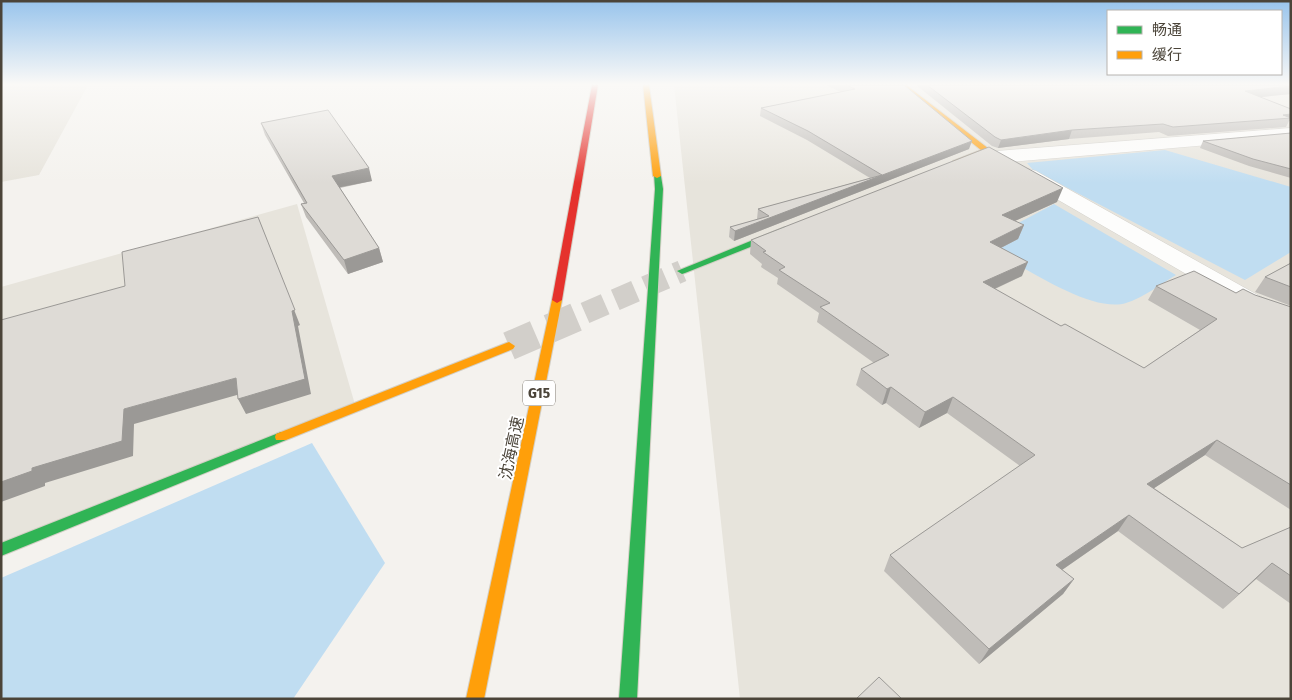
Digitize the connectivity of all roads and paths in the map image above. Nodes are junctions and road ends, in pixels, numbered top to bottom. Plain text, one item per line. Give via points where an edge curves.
1 (589, 118) edge
2 (650, 118) edge
3 (945, 118) edge
4 (1291, 133) edge
5 (992, 154) junction
6 (949, 166) edge
7 (793, 227) edge
8 (682, 271) tunnel mouth
9 (1291, 318) edge
10 (509, 346) tunnel mouth
11 (1, 550) edge
12 (476, 699) edge
13 (628, 699) edge

1 - 12 main road, 沈海高速 / G15 via 554,316
2 - 13 main road via 659,189
3 - 5 main road
4 - 5 street
5 - 6 main road
5 - 9 street via 1254,302
7 - 8 main road
10 - 11 main road

